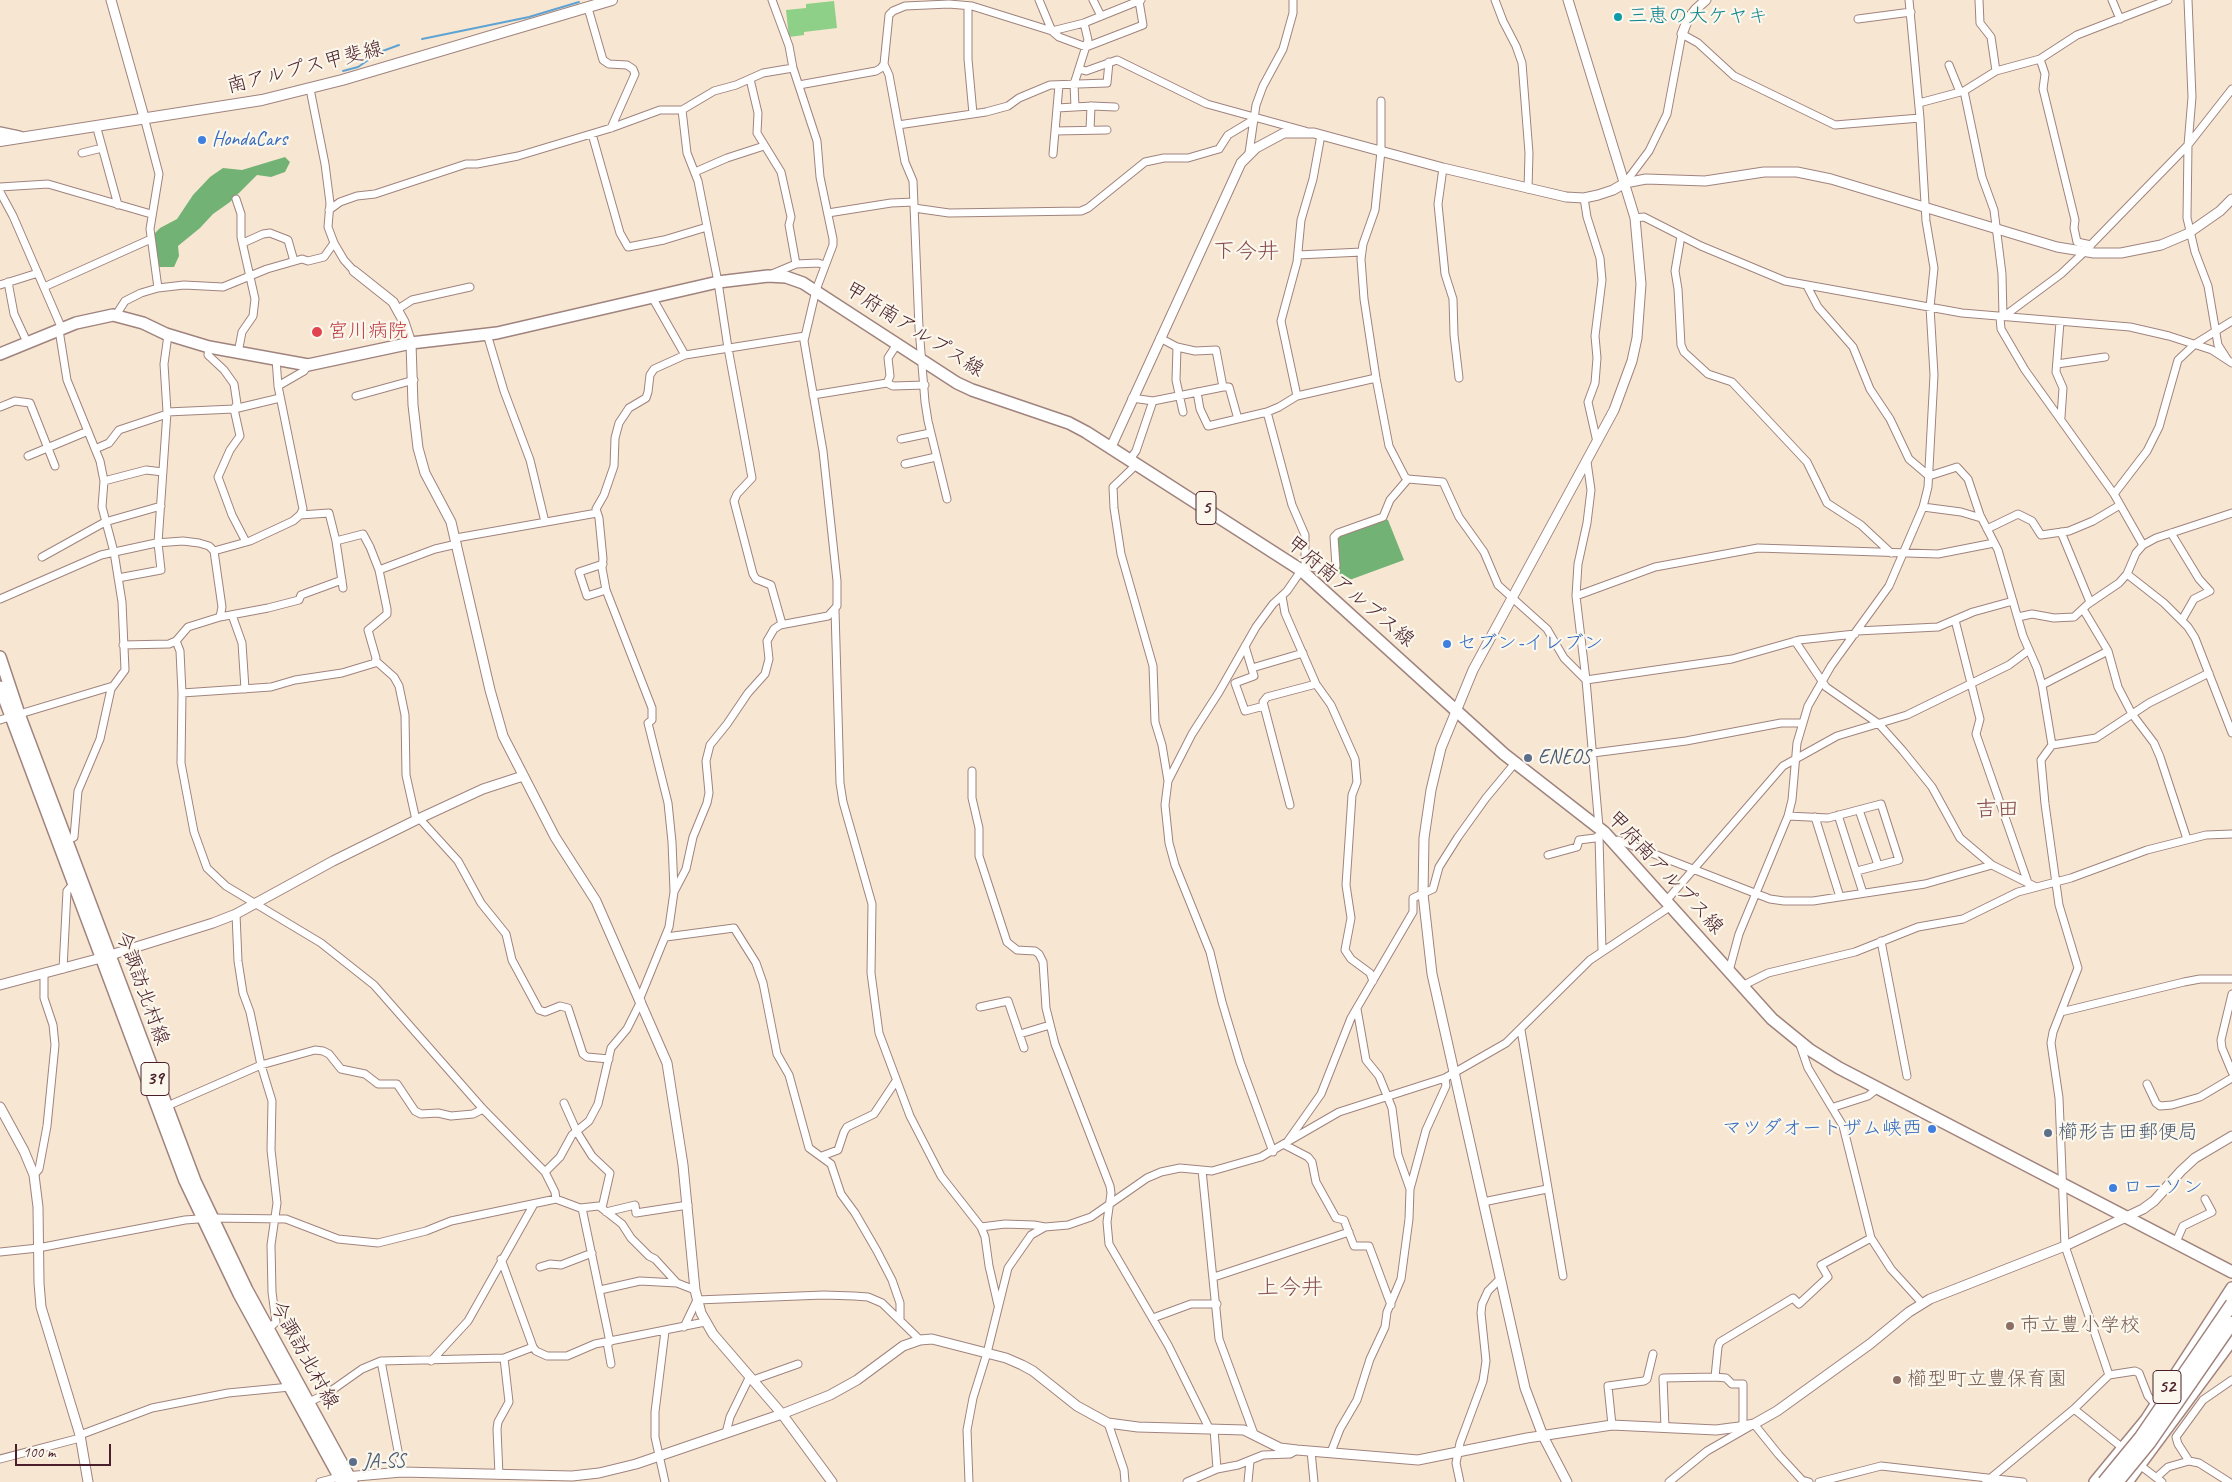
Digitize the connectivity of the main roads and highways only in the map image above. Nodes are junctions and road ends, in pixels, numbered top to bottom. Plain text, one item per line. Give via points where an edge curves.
1 (612, 0) edge
2 (586, 4) edge
3 (0, 133) edge
4 (19, 137) junction
5 (0, 140) edge
6 (0, 354) edge
7 (0, 657) edge
8 (0, 687) edge
9 (10, 717) edge
10 (105, 956) junction
11 (207, 1218) junction
12 (2232, 1272) edge
13 (2232, 1288) edge
14 (2232, 1304) edge
15 (2232, 1323) edge
16 (2232, 1340) edge
17 (304, 1404) junction
18 (346, 1479) edge
19 (2095, 1482) edge
20 (2104, 1482) edge
21 (2117, 1482) edge
22 (2127, 1482) edge

1 - 2 main road, 南アルプス甲斐線
2 - 4 main road, 南アルプス甲斐線 via 310,88 228,106
3 - 4 main road
4 - 5 main road, 南アルプス甲斐線
6 - 12 main road, 甲府南アルプス線 / 5 via 100,316 116,316 210,347 308,365 411,343 487,334 718,282 786,277 816,290 972,390 1069,423 1303,568 1515,763 1615,842 1772,1018 1826,1061
7 - 9 main road, 今諏訪北村線 / 39
8 - 9 main road, 今諏訪北村線 / 39
9 - 10 main road, 今諏訪北村線 / 39
9 - 10 main road, 今諏訪北村線 / 39 via 67,840
10 - 11 main road, 今諏訪北村線 / 39
10 - 11 main road, 今諏訪北村線 / 39 via 171,1146
11 - 17 main road, 今諏訪北村線 / 39 via 268,1329
11 - 17 main road, 今諏訪北村線 / 39 via 239,1294 290,1387
13 - 19 main road, 52 via 2156,1405
14 - 20 highway, bridge via 2141,1437
15 - 21 highway, bridge via 2155,1435
16 - 22 main road, 52
17 - 18 main road, 今諏訪北村線 / 39

